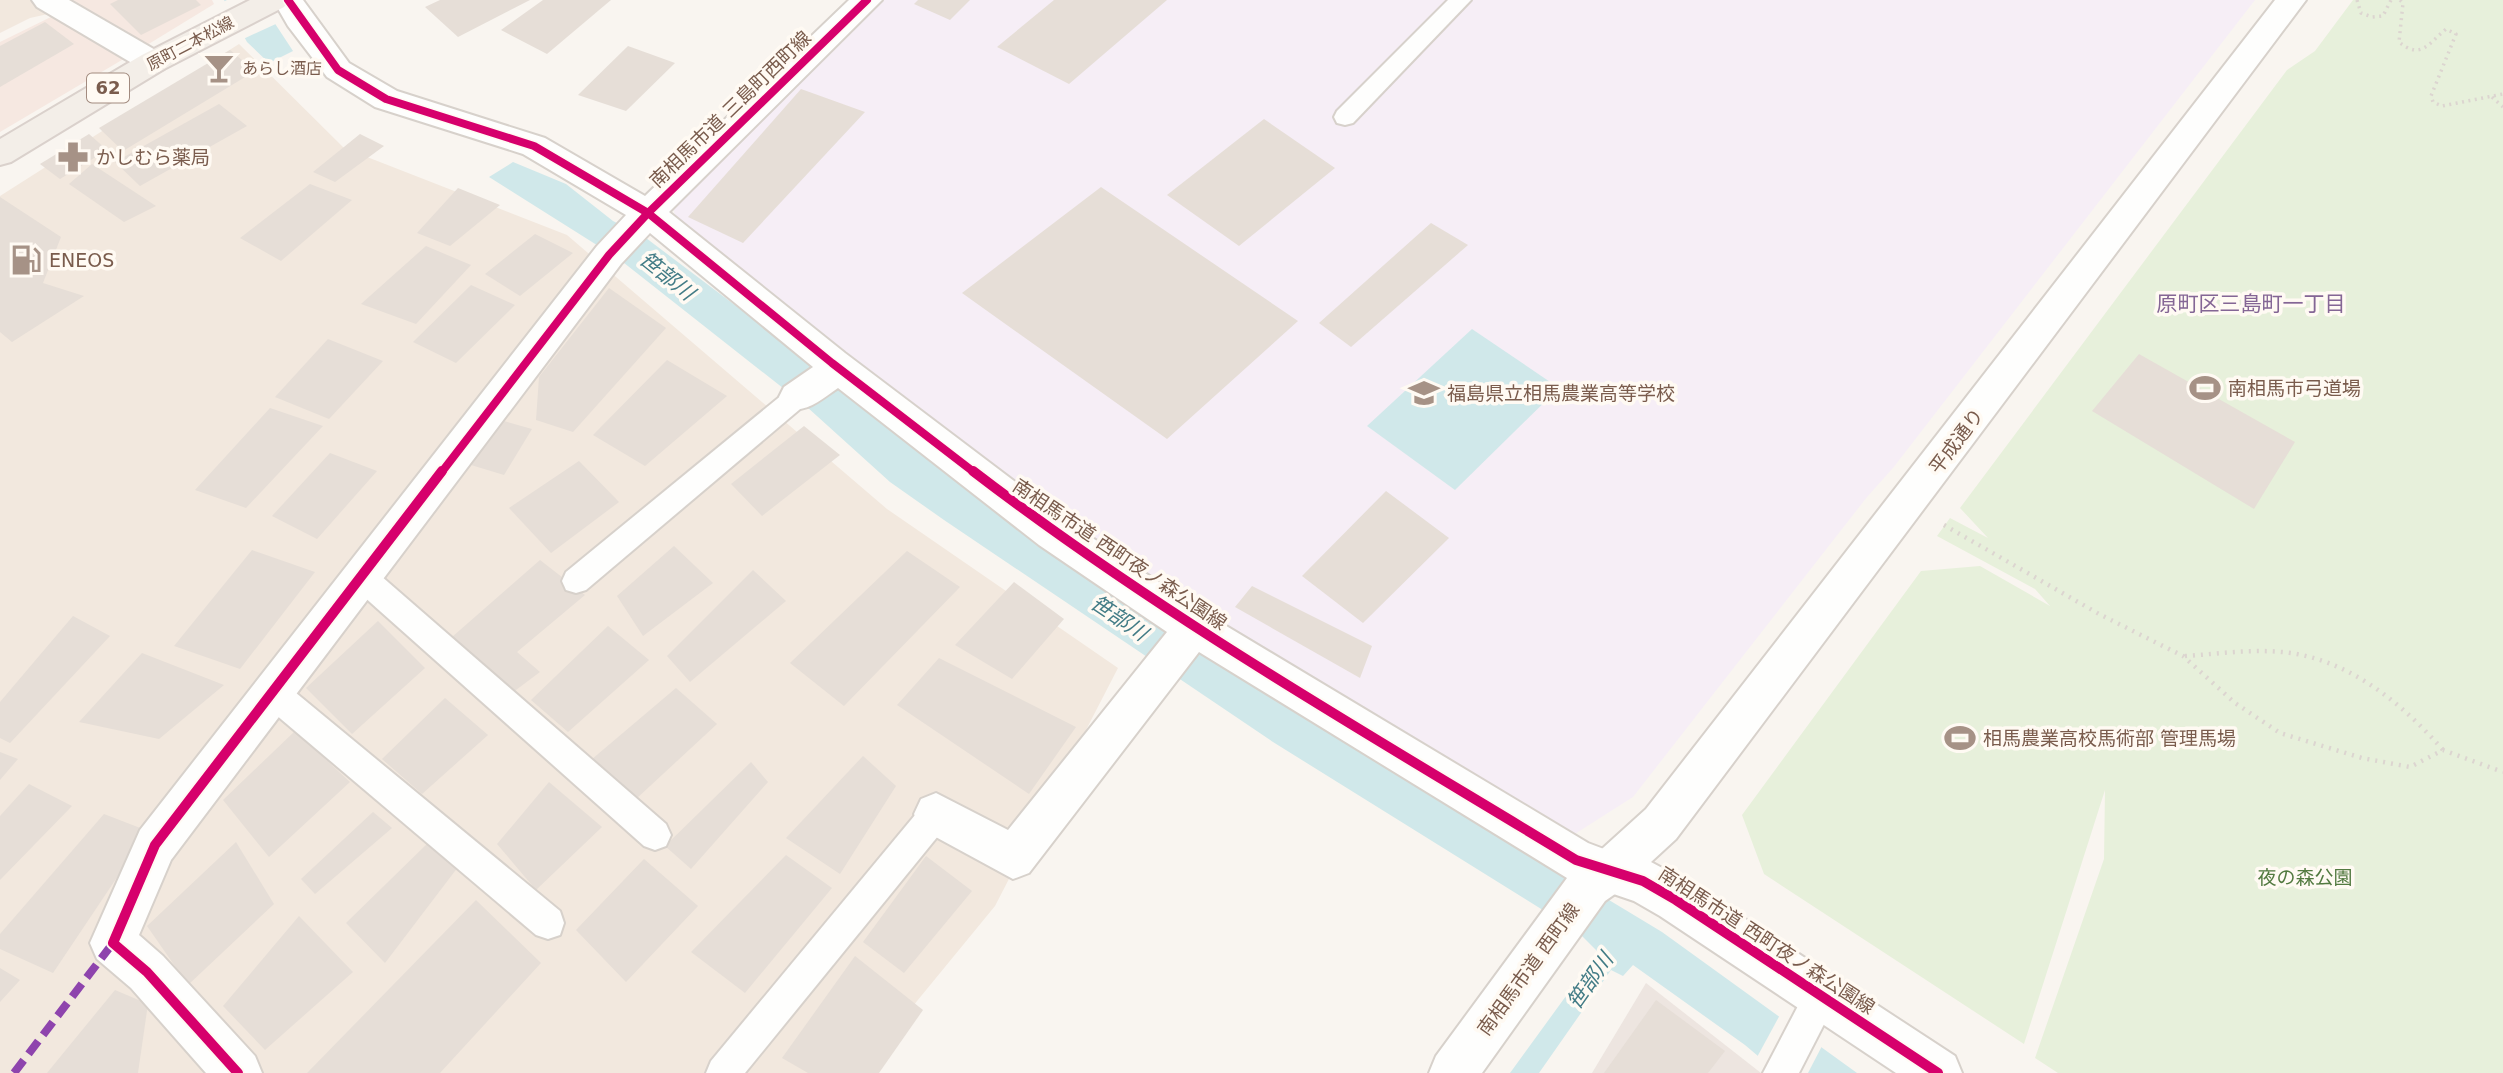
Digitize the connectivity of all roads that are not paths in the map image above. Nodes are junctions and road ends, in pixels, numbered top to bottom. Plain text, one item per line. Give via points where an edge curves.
1 (47, 0) edge
2 (867, 0) edge
3 (1460, 0) edge
4 (2291, 0) edge
5 (276, 1) edge
6 (153, 62) junction
7 (1345, 117) dead end
8 (0, 154) edge
9 (631, 231) junction
10 (830, 369) junction
11 (797, 397) joint
12 (363, 578) junction
13 (576, 580) dead end
14 (1191, 631) junction
15 (273, 693) junction
16 (936, 814) joint
17 (655, 835) dead end
18 (1599, 879) junction
19 (548, 923) dead end
20 (1814, 1012) junction
21 (238, 1073) edge
22 (723, 1073) edge
23 (1453, 1073) edge
24 (1780, 1073) edge
25 (1938, 1073) edge

1 - 6 street
2 - 9 street, 南相馬市道 三島町西町線
3 - 7 lane
4 - 18 street, 平成通り via 1661,824
5 - 6 main road, 原町二本松線 / 62
5 - 9 street, 南相馬市道 西町夜ノ森公園線 via 299,19 338,70 386,100 534,146
6 - 8 main road, 原町二本松線 / 62
9 - 10 street, 南相馬市道 西町夜ノ森公園線
9 - 12 street, 南相馬市道 三島町西町線
10 - 11 street
10 - 14 street, 南相馬市道 西町夜ノ森公園線
11 - 13 lane
12 - 15 street, 南相馬市道 三島町西町線
12 - 17 lane
14 - 16 street via 1013,858
14 - 18 street, 南相馬市道 西町夜ノ森公園線 via 1576,860
15 - 19 lane
15 - 21 street, 南相馬市道 三島町西町線 via 155,845 113,943 147,972
16 - 22 lane
18 - 20 street, 南相馬市道 西町夜ノ森公園線 via 1643,881 1676,900
18 - 23 street, 南相馬市道 西町線
20 - 24 lane
20 - 25 street, 南相馬市道 西町夜ノ森公園線

